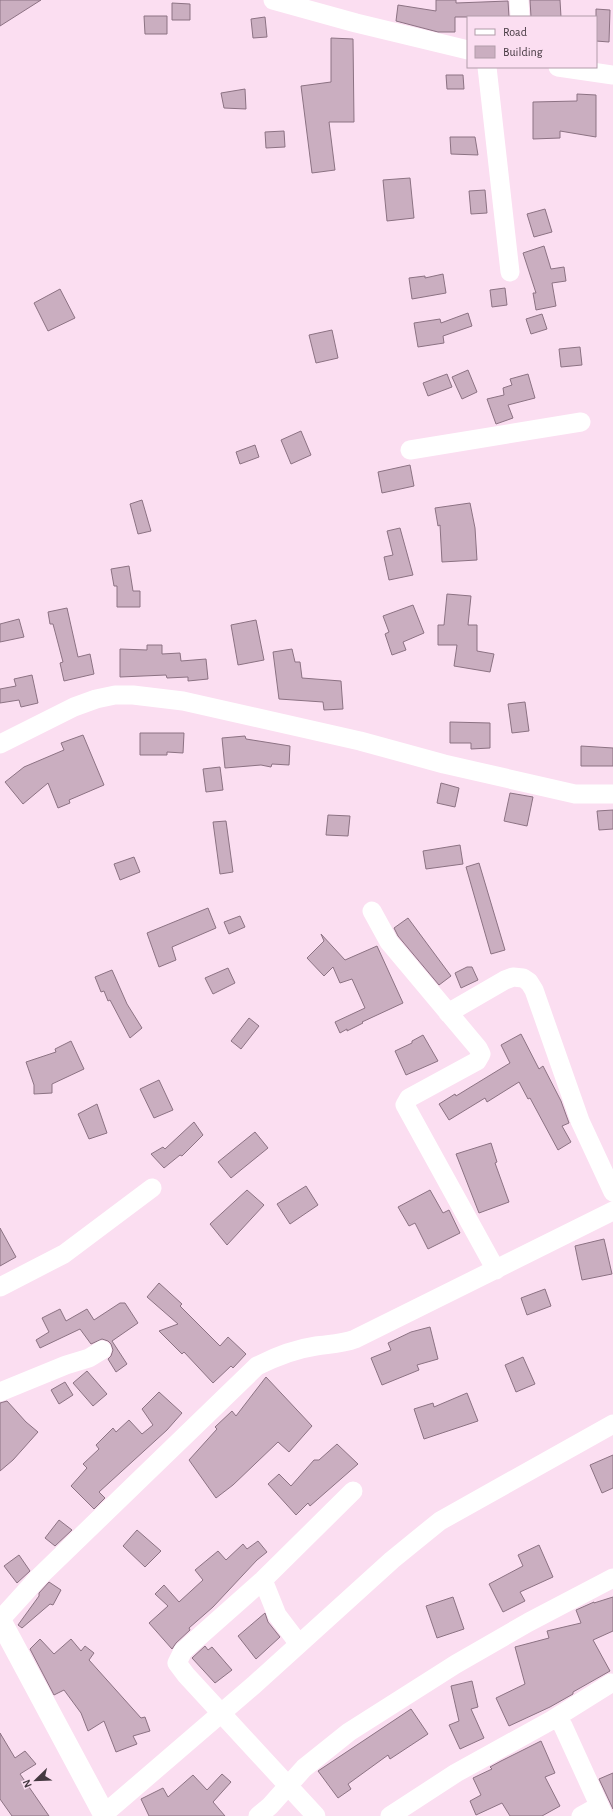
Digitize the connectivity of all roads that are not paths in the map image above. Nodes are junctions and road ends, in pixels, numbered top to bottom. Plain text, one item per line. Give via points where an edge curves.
1 (273, 0) edge
2 (519, 0) edge
3 (520, 16) edge
4 (467, 50) edge
5 (487, 68) edge
6 (565, 68) edge
7 (613, 75) edge
8 (510, 272) dead end
9 (581, 422) dead end
10 (410, 450) dead end
11 (0, 744) edge
12 (613, 794) edge
13 (372, 911) dead end
14 (448, 1013) junction
15 (152, 1188) dead end
16 (613, 1192) edge
17 (613, 1210) edge
18 (496, 1270) junction
19 (0, 1287) edge
20 (102, 1350) dead end
21 (0, 1392) edge
22 (613, 1424) edge
23 (352, 1491) dead end
24 (613, 1578) edge
25 (263, 1580) junction
26 (2, 1630) edge
27 (299, 1644) junction
28 (611, 1683) dead end
29 (222, 1714) junction
30 (552, 1720) junction
31 (288, 1785) junction
32 (601, 1811) edge
33 (104, 1815) edge
34 (258, 1816) edge
35 (316, 1816) edge
36 (390, 1816) edge
37 (581, 1816) edge

1 - 4 street via 356,24
2 - 3 street
5 - 8 street
6 - 7 street
9 - 10 street
11 - 12 street via 89,702 115,695 133,695 183,701 575,794
13 - 14 street via 389,942
14 - 16 street via 505,980 513,977 523,978 529,982 541,1008 580,1121
14 - 18 street via 481,1054 477,1061 409,1098 405,1105
15 - 19 street via 64,1254
17 - 18 street
18 - 26 street via 355,1339 278,1356 257,1366 39,1577
20 - 21 street via 89,1358
22 - 27 street via 440,1521 392,1560
23 - 25 street
24 - 31 street via 456,1664 369,1719 304,1768
25 - 27 street via 277,1615
25 - 29 street via 183,1651 177,1663
26 - 33 main road
27 - 29 street
28 - 30 street
29 - 31 street
29 - 33 street
30 - 32 street via 558,1720 563,1726
30 - 36 street via 456,1773
31 - 34 street
31 - 35 street
32 - 37 street

